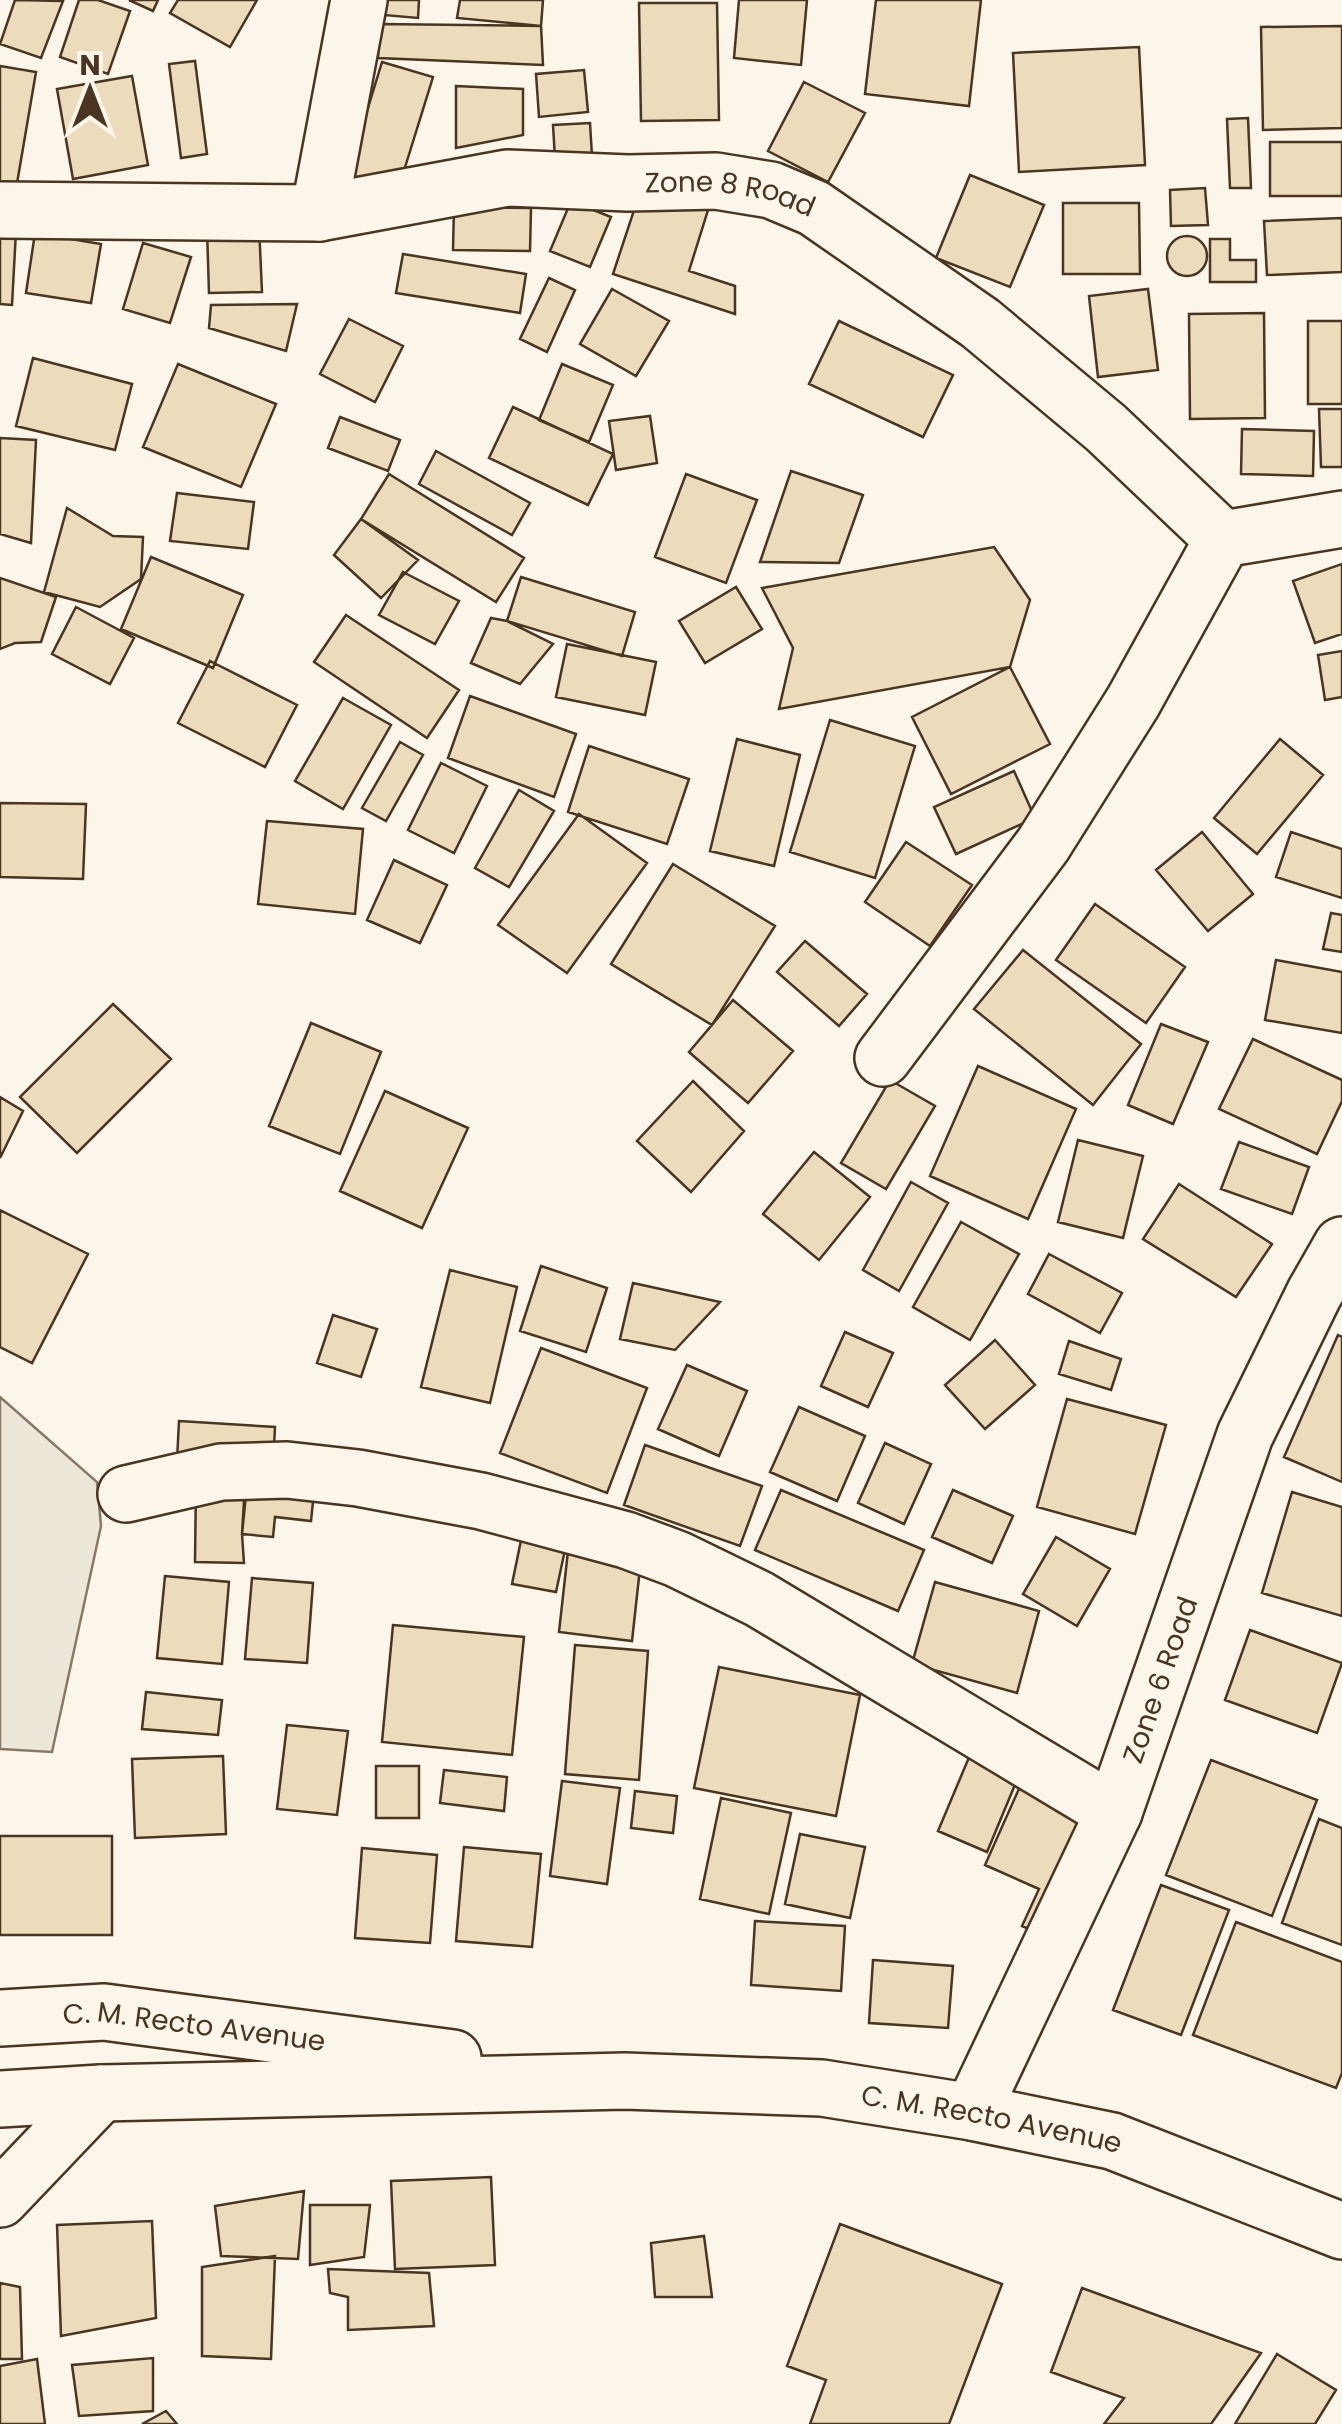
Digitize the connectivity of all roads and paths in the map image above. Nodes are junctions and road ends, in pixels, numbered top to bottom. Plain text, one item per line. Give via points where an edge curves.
1 (359, 0) edge
2 (0, 210) edge
3 (319, 214) junction
4 (1342, 520) edge
5 (1222, 538) junction
6 (883, 1058) dead end
7 (1342, 1245) edge
8 (126, 1494) dead end
9 (1114, 1812) junction
10 (0, 2018) edge
11 (624, 2081) junction
12 (100, 2093) junction
13 (0, 2099) edge
14 (972, 2112) junction
15 (0, 2199) edge
16 (1342, 2230) edge

1 - 3 main road
2 - 3 main road, Zone 8 Road
3 - 5 main road, Zone 8 Road via 507,178 716,181 772,190 814,208 980,323 1106,428
4 - 5 main road
5 - 6 main road via 1132,702 1042,845
7 - 9 main road, Zone 6 Road via 1245,1435
8 - 9 main road via 220,1472 287,1470 481,1501 626,1540 758,1599
9 - 14 main road, Zone 6 Road
10 - 11 main road, C. M. Recto Avenue via 104,2012
11 - 12 main road, C. M. Recto Avenue
11 - 14 main road, C. M. Recto Avenue via 822,2088
12 - 13 main road, C. M. Recto Avenue
12 - 15 main road
14 - 16 main road, C. M. Recto Avenue via 1112,2141

